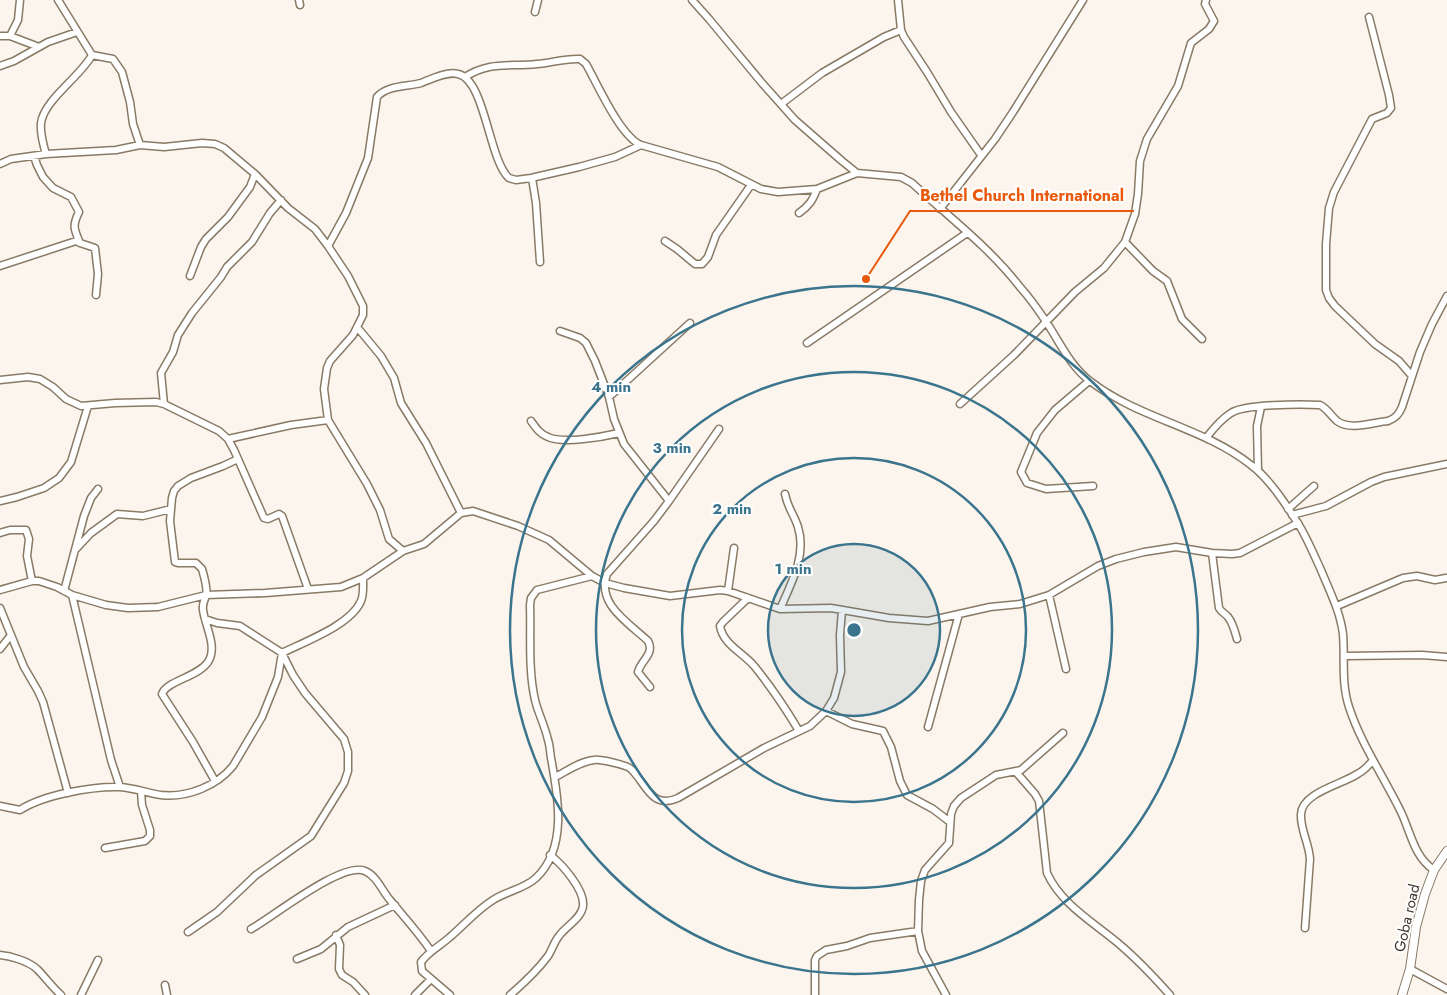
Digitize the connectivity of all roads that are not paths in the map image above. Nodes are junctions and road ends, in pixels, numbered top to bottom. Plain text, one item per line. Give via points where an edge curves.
1 (20, 0) edge
2 (58, 0) edge
3 (538, 0) edge
4 (692, 0) edge
5 (898, 0) edge
6 (1083, 0) edge
7 (1206, 0) edge
8 (535, 12) dead end
9 (1369, 17) dead end
10 (901, 30) junction
11 (77, 32) junction
12 (0, 36) edge
13 (10, 36) junction
14 (39, 47) junction
15 (92, 55) junction
16 (0, 66) edge
17 (465, 77) junction
18 (781, 104) junction
19 (140, 145) junction
20 (641, 145) junction
21 (46, 154) junction
22 (981, 155) junction
23 (34, 156) junction
24 (0, 164) edge
25 (857, 172) junction
26 (255, 174) junction
27 (532, 178) junction
28 (751, 185) junction
29 (817, 189) junction
30 (281, 200) junction
31 (940, 209) junction
32 (799, 213) dead end
33 (967, 233) junction
34 (665, 241) dead end
35 (1125, 242) junction
36 (80, 243) junction
37 (328, 246) junction
38 (540, 262) dead end
39 (0, 266) edge
40 (190, 276) dead end
41 (96, 295) dead end
42 (1447, 296) edge
43 (1046, 322) junction
44 (690, 323) dead end
45 (357, 328) junction
46 (560, 331) dead end
47 (1202, 339) dead end
48 (807, 343) dead end
49 (1412, 376) junction
50 (0, 380) edge
51 (1089, 381) junction
52 (609, 397) junction
53 (164, 404) junction
54 (960, 404) dead end
55 (88, 406) junction
56 (1261, 407) junction
57 (328, 420) junction
58 (531, 421) dead end
59 (719, 429) dead end
60 (619, 433) junction
61 (1206, 438) junction
62 (228, 439) junction
63 (238, 459) junction
64 (1447, 464) edge
65 (1258, 471) junction
66 (1093, 486) dead end
67 (1314, 486) dead end
68 (98, 489) dead end
69 (785, 494) dead end
70 (0, 501) edge
71 (669, 501) junction
72 (170, 509) junction
73 (1288, 509) junction
74 (461, 513) junction
75 (1292, 516) junction
76 (1298, 523) junction
77 (0, 533) edge
78 (734, 548) dead end
79 (76, 550) junction
80 (403, 552) junction
81 (1212, 553) junction
82 (592, 576) junction
83 (363, 578) junction
84 (1446, 578) edge
85 (32, 581) junction
86 (605, 582) junction
87 (308, 589) junction
88 (0, 590) edge
89 (64, 591) junction
90 (728, 591) junction
91 (72, 595) junction
92 (206, 595) junction
93 (1049, 595) junction
94 (748, 598) junction
95 (1337, 606) junction
96 (0, 608) edge
97 (780, 609) junction
98 (842, 610) junction
99 (959, 614) junction
100 (205, 619) junction
101 (11, 635) junction
102 (1237, 639) dead end
103 (0, 649) edge
104 (282, 653) junction
105 (1345, 656) junction
106 (1447, 657) edge
107 (1066, 669) dead end
108 (650, 687) dead end
109 (826, 711) junction
110 (928, 727) dead end
111 (799, 731) junction
112 (1063, 733) dead end
113 (1373, 760) junction
114 (1016, 772) junction
115 (555, 776) junction
116 (215, 781) junction
117 (120, 787) junction
118 (141, 791) junction
119 (68, 793) junction
120 (0, 806) edge
121 (950, 822) junction
122 (105, 848) dead end
123 (1447, 851) edge
124 (550, 855) junction
125 (1434, 870) junction
126 (395, 905) junction
127 (251, 928) dead end
128 (1305, 928) dead end
129 (918, 931) junction
130 (188, 932) dead end
131 (336, 935) junction
132 (431, 951) junction
133 (0, 955) edge
134 (297, 959) dead end
135 (98, 960) dead end
136 (1410, 969) junction
137 (431, 979) junction
138 (165, 985) dead end
139 (1447, 989) edge
140 (61, 995) edge
141 (81, 995) edge
142 (167, 995) edge
143 (365, 995) edge
144 (415, 995) edge
145 (450, 995) edge
146 (510, 995) edge
147 (815, 995) edge
148 (946, 995) edge
149 (1170, 995) edge
150 (1402, 995) edge

1 - 13 street via 18,20
2 - 11 street
3 - 8 street
4 - 18 street
5 - 10 street
6 - 22 street via 1026,93
7 - 35 street via 1214,21 1191,44 1178,86 1147,139 1140,160 1135,214
9 - 49 street via 1390,108 1387,113 1372,119 1334,192 1329,208 1326,244 1326,290 1335,306
10 - 18 street via 822,73
10 - 22 street
11 - 14 street
11 - 15 street
12 - 13 street
13 - 14 street
14 - 16 street
15 - 19 street via 113,59 119,66
15 - 21 street via 42,117
17 - 20 street via 484,67 580,59 614,116 630,137
17 - 27 street via 478,99 506,176 516,180
17 - 37 street via 458,73 446,75 384,91 377,96 368,158 346,213
18 - 25 street via 810,134
19 - 21 street via 116,150
19 - 26 street via 164,148 214,144 224,148
20 - 27 street via 615,157
20 - 28 street via 718,167
21 - 23 street
22 - 31 street
23 - 24 street
23 - 36 street via 43,177 53,188 67,194 79,212 74,229
25 - 29 street
25 - 31 street via 901,177
26 - 30 street
26 - 40 street via 250,187 228,217 206,239
27 - 38 street
28 - 29 street via 778,192
28 - 34 street via 716,235 702,264 695,264
29 - 32 street via 808,206
30 - 37 street via 315,229
30 - 53 street via 252,242 227,266 178,335 161,373
31 - 33 street
33 - 43 street via 991,252
33 - 48 street
35 - 43 street via 1104,268
35 - 47 street via 1167,281 1182,319
36 - 39 street via 76,241
36 - 41 street via 95,248
37 - 45 street via 363,306
42 - 49 street via 1432,324
43 - 51 street via 1067,356
43 - 54 street
44 - 52 street
45 - 57 street via 327,368 324,389
45 - 74 street via 381,356 394,378 401,403 426,443
46 - 52 street via 586,343
49 - 56 street via 1400,413 1388,421 1344,424 1320,405
50 - 55 street via 40,379 74,404
51 - 61 street via 1145,413
51 - 66 street via 1055,410 1037,432 1022,472 1027,483 1046,489
52 - 60 street
53 - 55 street
53 - 62 street via 201,421
55 - 70 street via 71,462 58,478 44,488
56 - 61 street via 1232,412
56 - 65 street via 1257,426
57 - 62 street
57 - 80 street via 367,484 389,539
58 - 60 street via 549,438 597,438
59 - 71 street
60 - 71 street
61 - 65 street
62 - 63 street
63 - 72 street via 182,483 174,491
63 - 87 street via 264,518 282,516
64 - 75 street via 1384,477 1326,506
65 - 73 street
67 - 73 street
68 - 79 street via 88,503
69 - 97 street via 788,508 798,525 801,552
71 - 86 street via 607,574
72 - 79 street via 143,516 115,515 91,533
72 - 92 street via 175,560 201,566
73 - 75 street
74 - 80 street via 424,544
74 - 82 street via 473,511 537,534 549,540
75 - 76 street
76 - 81 street via 1240,553
76 - 95 street
77 - 85 street via 26,530
78 - 90 street
79 - 89 street
80 - 83 street
81 - 93 street via 1176,547 1144,552 1098,566
81 - 102 street via 1219,608 1231,622
82 - 86 street
82 - 115 street via 541,588 531,598 531,673
83 - 87 street via 341,587
83 - 104 street via 361,602 349,616
84 - 95 street via 1403,578
85 - 88 street
85 - 89 street
86 - 90 street via 670,596
86 - 108 street via 607,600 650,645 649,654 638,672
87 - 92 street
89 - 91 street
90 - 94 street
91 - 92 street via 128,608 158,607
91 - 117 street
92 - 100 street via 203,602
93 - 99 street via 1020,604
93 - 107 street
94 - 97 street
94 - 111 street via 723,622 721,631 756,668
95 - 105 street
96 - 101 street
97 - 98 street
98 - 99 street via 928,621
98 - 109 street via 841,672 834,698
99 - 110 street
100 - 104 street via 240,626
100 - 116 street via 212,652 209,661 194,675 166,687 162,694
101 - 103 street
101 - 119 street via 43,702
104 - 116 street via 278,677 262,717 233,766
104 - 130 street via 305,693 344,739 348,752 344,783 311,836 256,875 218,912
105 - 106 street
105 - 113 street via 1344,686 1349,708
109 - 111 street
109 - 121 street via 852,724 883,731 892,747 900,781 907,795
111 - 115 street via 668,802 651,794 628,766 602,760 584,763
112 - 114 street
113 - 125 street via 1402,812 1415,848
113 - 128 street via 1359,774 1326,788 1302,806 1301,822 1310,849
114 - 121 street via 996,775 972,790 954,806
114 - 149 street via 1039,801 1047,873 1052,883 1074,908 1138,960
115 - 124 street via 558,829
116 - 118 street via 172,796
117 - 118 street
117 - 119 street
118 - 122 street via 150,836 145,841
119 - 120 street via 29,804 20,810
121 - 129 street via 949,843 925,870 921,881
123 - 125 street, Goba road
124 - 132 street via 537,877 518,890 494,899
124 - 146 street via 561,864 580,893 582,910 558,936 537,970
125 - 136 street, Goba road via 1416,927
126 - 127 street via 371,875 364,870 354,870 309,891
126 - 131 street
126 - 132 street
129 - 147 street via 870,938 826,950 815,960
129 - 148 street via 922,951
131 - 134 street via 321,948
131 - 143 street via 340,945 339,970
132 - 137 street via 421,962 422,971
133 - 140 street via 14,957 36,969
135 - 141 street
136 - 139 street
136 - 150 street, Goba road
137 - 144 street
137 - 145 street
138 - 142 street

